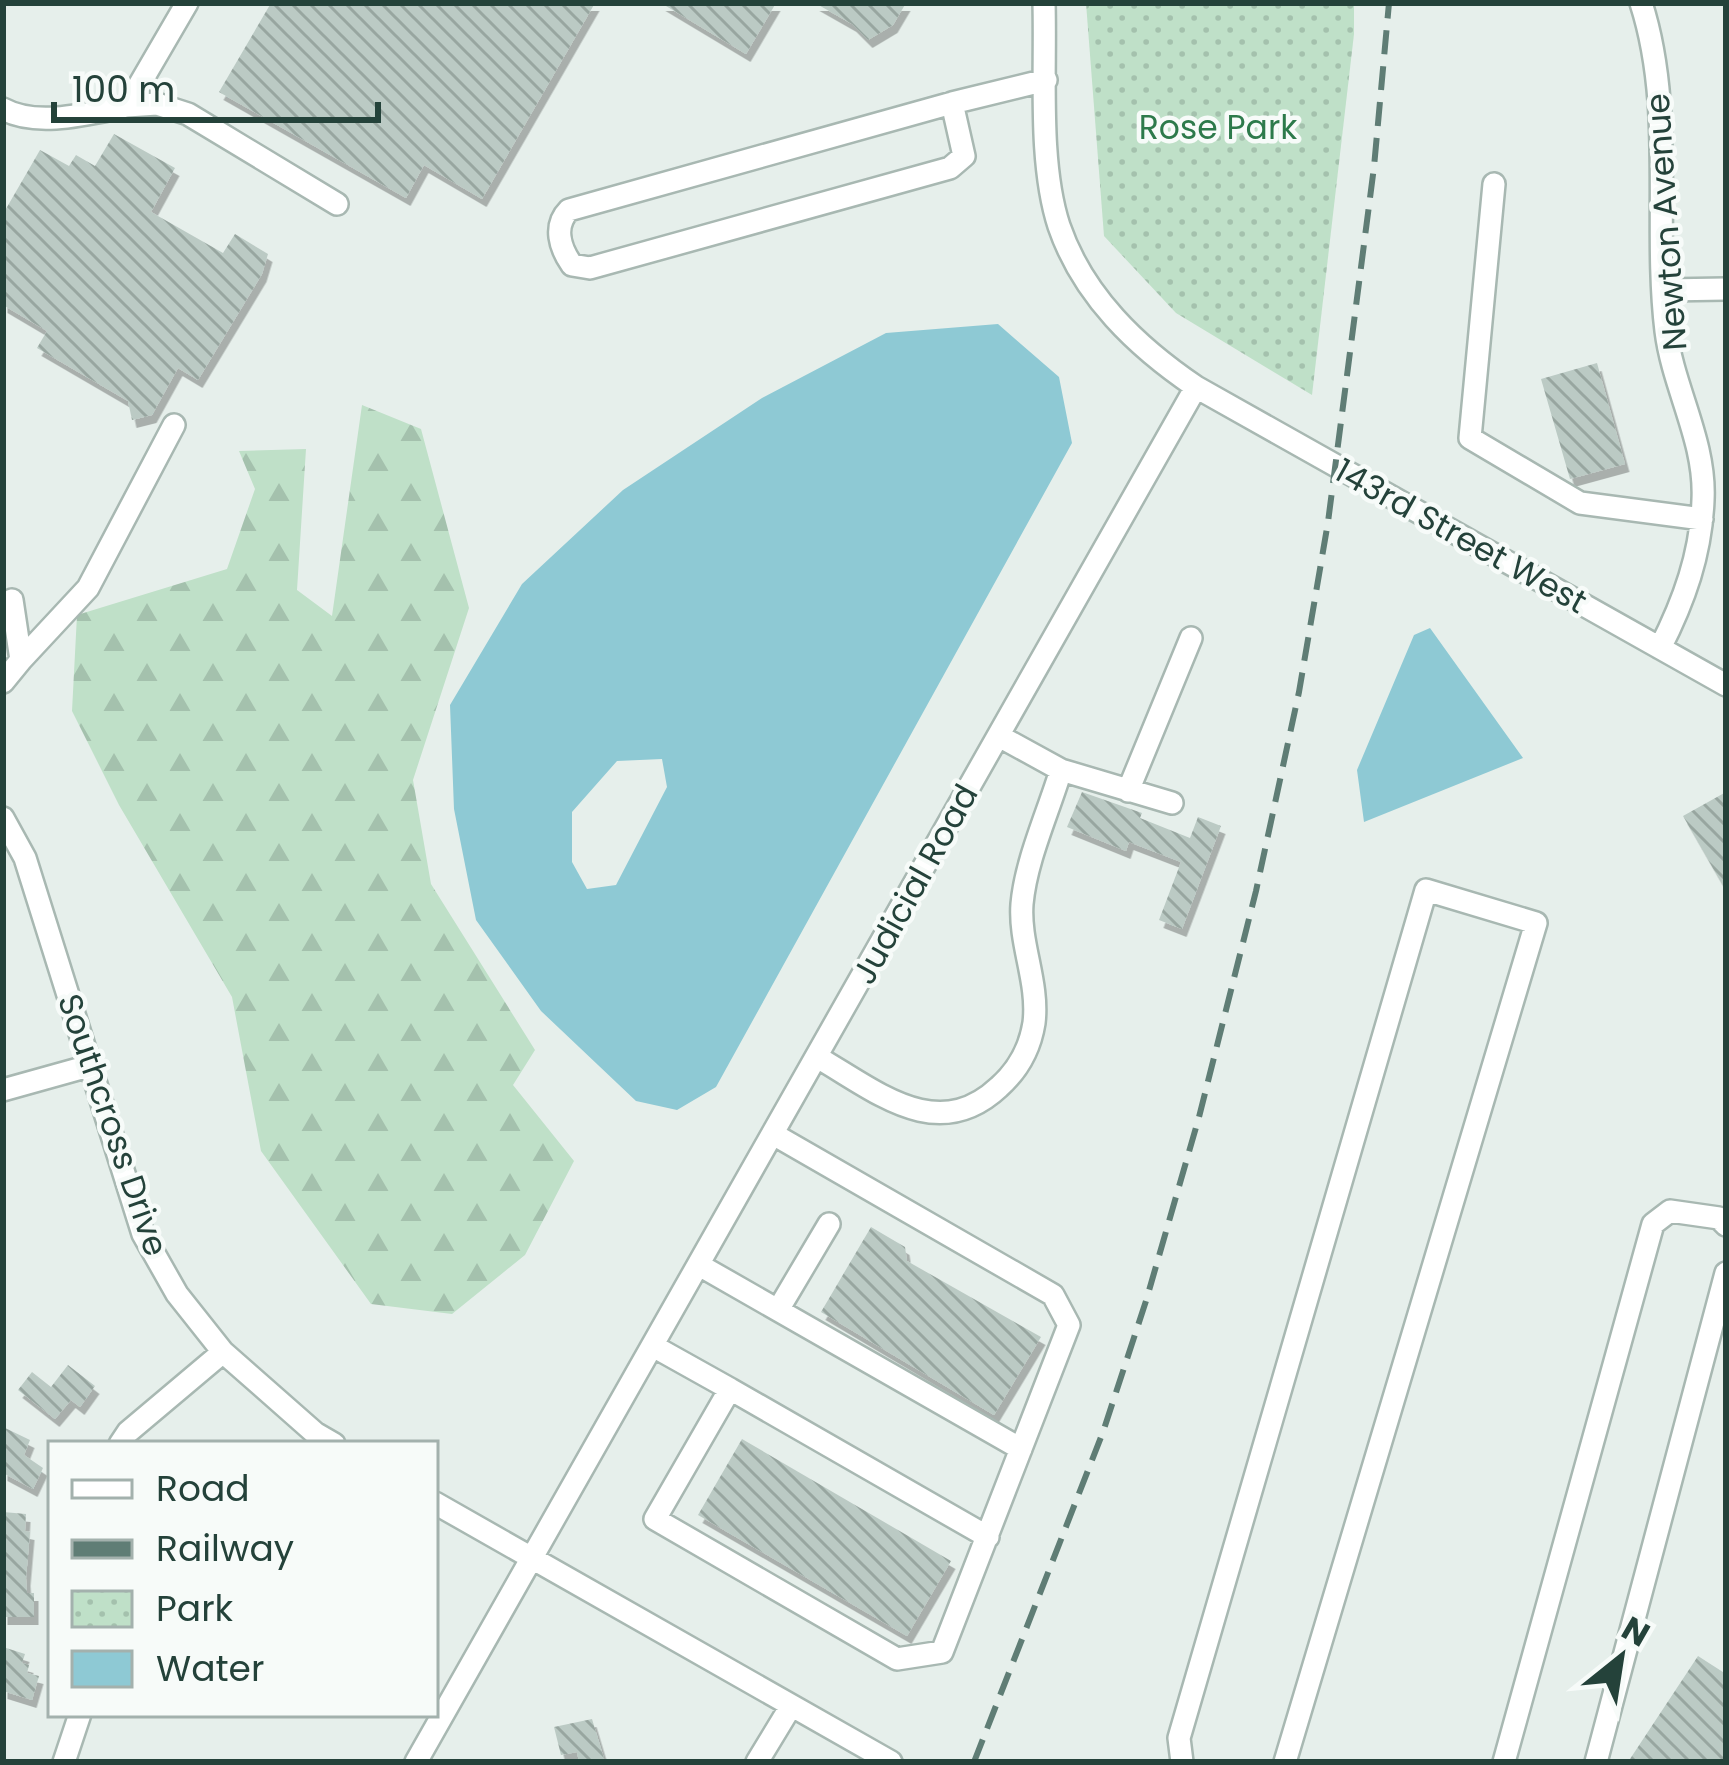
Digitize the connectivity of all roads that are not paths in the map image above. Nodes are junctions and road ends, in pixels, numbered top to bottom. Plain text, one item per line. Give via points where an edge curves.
1 (187, 3) edge
2 (1045, 3) edge
3 (1641, 3) edge
4 (1046, 80) junction
5 (952, 103) junction
6 (127, 106) junction
7 (3, 109) edge
8 (1494, 184) dead end
9 (337, 204) dead end
10 (1726, 289) edge
11 (1665, 290) junction
12 (1196, 387) junction
13 (174, 425) dead end
14 (1726, 464) edge
15 (1701, 466) junction
16 (1702, 519) junction
17 (12, 600) dead end
18 (1190, 638) dead end
19 (1660, 649) junction
20 (21, 660) junction
21 (3, 682) edge
22 (1726, 685) edge
23 (999, 736) junction
24 (1061, 770) junction
25 (1128, 791) junction
26 (1172, 803) dead end
27 (3, 818) edge
28 (817, 1057) junction
29 (89, 1066) junction
30 (3, 1090) edge
31 (773, 1134) junction
32 (829, 1224) dead end
33 (1726, 1225) edge
34 (699, 1265) junction
35 (1726, 1273) edge
36 (778, 1310) junction
37 (653, 1346) junction
38 (223, 1352) junction
39 (730, 1389) junction
40 (122, 1441) edge
41 (329, 1441) edge
42 (1021, 1449) junction
43 (438, 1505) edge
44 (988, 1537) junction
45 (532, 1560) junction
46 (791, 1706) junction
47 (79, 1717) edge
48 (64, 1762) edge
49 (416, 1762) edge
50 (757, 1762) edge
51 (890, 1762) edge
52 (1182, 1762) edge
53 (1285, 1762) edge
54 (1504, 1762) edge
55 (1596, 1762) edge

1 - 6 street
2 - 4 street
3 - 11 street, Newton Avenue via 1658,97
4 - 5 street
4 - 12 street via 1059,226 1091,289 1135,342
5 - 5 street via 569,209 558,231 567,259 590,268 950,168 964,156
6 - 7 street via 74,116
6 - 9 street via 188,114
8 - 16 street via 1470,438 1580,503
10 - 11 street
11 - 15 street, Newton Avenue via 1666,334
12 - 19 street, 143rd Street West
12 - 23 street, Judicial Road
13 - 20 street via 88,588
14 - 15 street
15 - 16 street, Newton Avenue
16 - 19 street, Newton Avenue via 1691,578
17 - 20 street
18 - 25 street
19 - 22 street, 143rd Street West
20 - 21 street
23 - 24 street
23 - 28 street, Judicial Road
24 - 25 street
24 - 28 street via 1024,890 1034,1024 1015,1071 976,1104 931,1114
25 - 26 street
27 - 29 street, Southcross Drive via 25,858
28 - 31 street, Judicial Road
29 - 30 street
29 - 38 street, Southcross Drive via 143,1234
31 - 34 street, Judicial Road
31 - 42 street via 1053,1295 1069,1325
32 - 36 street
33 - 54 street via 1670,1211 1653,1223
34 - 36 street
34 - 37 street, Judicial Road
35 - 55 street
36 - 42 street
37 - 39 street
37 - 45 street, Judicial Road
38 - 40 street
38 - 41 street, Southcross Drive
39 - 44 street
39 - 44 street via 655,1519 897,1659 942,1652
42 - 44 street
43 - 45 street
45 - 46 street
45 - 49 street, Judicial Road
46 - 50 street
46 - 51 street
47 - 48 street
52 - 53 street via 1179,1738 1426,890 1536,923

